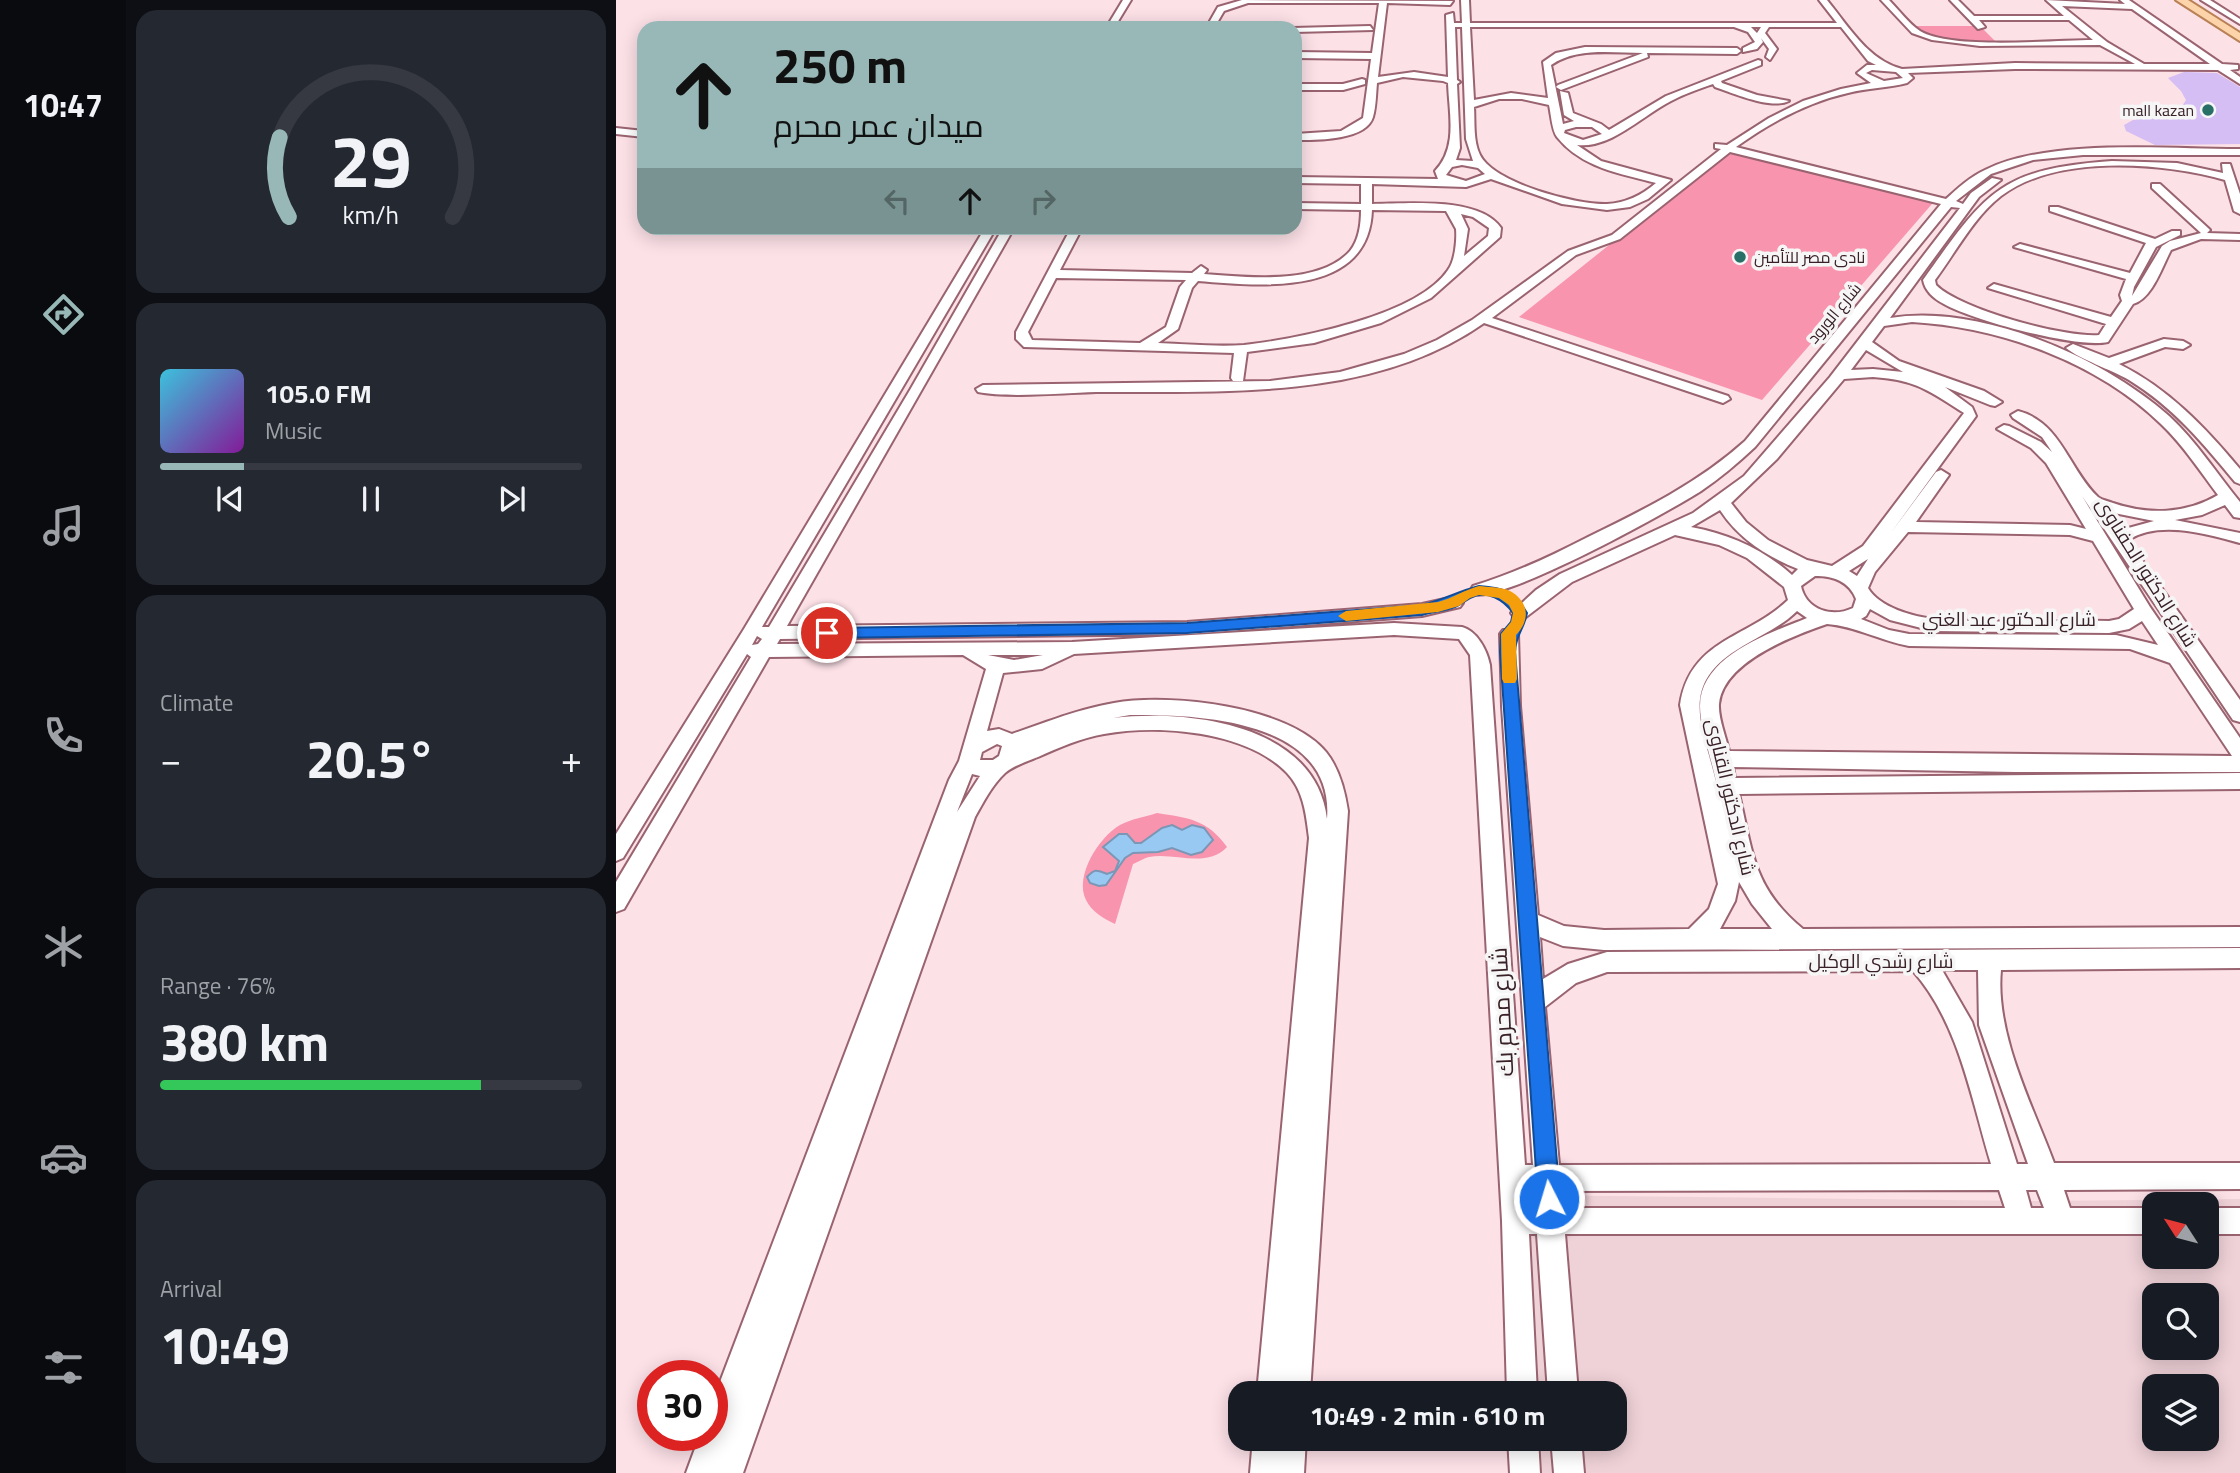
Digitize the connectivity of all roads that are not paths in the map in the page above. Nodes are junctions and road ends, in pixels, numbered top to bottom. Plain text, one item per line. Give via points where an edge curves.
1 (1127, 0) edge
2 (1233, 0) edge
3 (1288, 0) edge
4 (1314, 0) edge
5 (1372, 0) edge
6 (1383, 0) edge
7 (1465, 0) edge
8 (1811, 0) edge
9 (1823, 0) edge
10 (1885, 0) edge
11 (1954, 0) edge
12 (2123, 0) edge
13 (2181, 0) edge
14 (2194, 0) edge
15 (2205, 0) edge
16 (2211, 0) edge
17 (1242, 1) edge
18 (1450, 2) edge
19 (2052, 2) edge
20 (2135, 3) edge
21 (2102, 4) junction
22 (1467, 10) junction
23 (1297, 18) dead end
24 (1972, 18) junction
25 (2073, 18) junction
26 (2218, 20) junction
27 (1114, 21) edge
28 (1210, 21) edge
29 (1213, 21) edge
30 (1297, 21) edge
31 (1492, 22) junction
32 (1835, 23) junction
33 (2238, 23) edge
34 (1451, 24) junction
35 (1467, 24) junction
36 (1505, 25) junction
37 (1734, 25) junction
38 (1768, 25) junction
39 (1302, 31) edge
40 (1370, 32) junction
41 (2240, 38) edge
42 (1467, 39) junction
43 (1996, 42) junction
44 (2102, 42) junction
45 (1651, 53) junction
46 (1737, 54) junction
47 (1302, 57) edge
48 (1770, 57) junction
49 (1372, 59) junction
50 (2127, 62) junction
51 (1758, 64) junction
52 (1454, 66) junction
53 (1860, 67) junction
54 (1887, 67) junction
55 (2220, 67) junction
56 (1903, 71) junction
57 (2236, 71) edge
58 (2184, 72) dead end
59 (1715, 78) junction
60 (1374, 81) junction
61 (2240, 81) edge
62 (1362, 82) junction
63 (1455, 82) junction
64 (1887, 83) junction
65 (1467, 86) junction
66 (1550, 86) junction
67 (1561, 87) junction
68 (1693, 87) junction
69 (1302, 89) edge
70 (1302, 89) edge
71 (1360, 94) junction
72 (1784, 101) junction
73 (1553, 103) junction
74 (1469, 106) junction
75 (1592, 125) junction
76 (1559, 130) junction
77 (616, 131) edge
78 (637, 133) edge
79 (1302, 134) edge
80 (1302, 135) edge
81 (1603, 138) junction
82 (1567, 140) junction
83 (1722, 142) junction
84 (2240, 152) edge
85 (2220, 155) junction
86 (2240, 159) edge
87 (1447, 165) junction
88 (1681, 169) dead end
89 (1488, 171) junction
90 (1302, 174) edge
91 (2230, 178) junction
92 (1667, 179) junction
93 (1302, 180) edge
94 (1361, 180) junction
95 (1452, 182) junction
96 (1476, 182) junction
97 (2156, 186) dead end
98 (1951, 199) junction
99 (1969, 203) junction
100 (1302, 206) edge
101 (1361, 206) junction
102 (1449, 208) junction
103 (2054, 209) dead end
104 (2240, 211) edge
105 (1576, 213) dead end
106 (1484, 216) junction
107 (1461, 221) junction
108 (2204, 230) junction
109 (2240, 230) edge
110 (986, 235) edge
111 (1004, 235) edge
112 (1072, 235) edge
113 (2240, 237) edge
114 (2154, 242) junction
115 (1462, 247) junction
116 (2020, 247) dead end
117 (1480, 250) junction
118 (2144, 257) junction
119 (2159, 261) junction
120 (1455, 269) junction
121 (1054, 270) junction
122 (1183, 277) junction
123 (2133, 277) junction
124 (1910, 283) junction
125 (1994, 288) dead end
126 (2128, 301) junction
127 (1484, 319) junction
128 (2113, 322) junction
129 (1881, 323) junction
130 (1172, 329) junction
131 (1866, 343) junction
132 (2183, 345) dead end
133 (1141, 347) junction
134 (1189, 348) junction
135 (1241, 349) junction
136 (2108, 363) junction
137 (1840, 374) junction
138 (1238, 378) dead end
139 (982, 389) dead end
140 (893, 390) junction
141 (917, 390) junction
142 (1723, 399) dead end
143 (1995, 402) junction
144 (2018, 415) junction
145 (1771, 417) junction
146 (1982, 422) junction
147 (1797, 427) junction
148 (2237, 472) edge
149 (2227, 497) junction
150 (1721, 502) junction
151 (2097, 503) junction
152 (2240, 513) edge
153 (1904, 527) junction
154 (1676, 530) junction
155 (2101, 538) junction
156 (2120, 538) junction
157 (2240, 538) edge
158 (1815, 570) junction
159 (1834, 572) junction
160 (1479, 590) junction
161 (1795, 593) junction
162 (1863, 593) junction
163 (1454, 603) junction
164 (2148, 617) junction
165 (1835, 618) junction
166 (1514, 623) junction
167 (2179, 623) junction
168 (750, 633) junction
169 (772, 634) junction
170 (1464, 634) junction
171 (965, 648) junction
172 (1072, 648) junction
173 (739, 651) junction
174 (762, 651) junction
175 (2175, 658) junction
176 (1004, 666) junction
177 (2240, 715) edge
178 (1005, 739) junction
179 (1711, 747) junction
180 (2240, 753) edge
181 (1291, 755) junction
182 (970, 756) junction
183 (2240, 764) edge
184 (1000, 766) junction
185 (2240, 781) edge
186 (1727, 786) junction
187 (616, 852) edge
188 (616, 901) edge
189 (1529, 922) junction
190 (2240, 937) edge
191 (1693, 940) junction
192 (1800, 940) junction
193 (1606, 951) junction
194 (2240, 958) edge
195 (1918, 960) junction
196 (1990, 961) junction
197 (1535, 1001) junction
198 (1547, 1176) junction
199 (2008, 1176) junction
200 (2046, 1176) junction
201 (2240, 1176) edge
202 (1512, 1178) junction
203 (2022, 1220) junction
204 (1515, 1221) junction
205 (2142, 1221) edge
206 (2219, 1221) edge
207 (2240, 1221) edge
208 (1551, 1222) junction
209 (2062, 1222) junction
210 (1273, 1381) edge
211 (1296, 1381) edge
212 (1522, 1381) edge
213 (1562, 1381) edge
214 (1267, 1451) edge
215 (1291, 1451) edge
216 (1524, 1451) edge
217 (1567, 1451) edge
218 (701, 1473) edge
219 (728, 1473) edge
220 (1265, 1473) edge
221 (1289, 1473) edge
222 (1525, 1473) edge
223 (1569, 1473) edge

1 - 27 street
2 - 28 street via 1210,9
3 - 4 street
3 - 4 street via 1300,8
3 - 17 street
4 - 5 street
5 - 6 street
5 - 40 street
6 - 18 street
6 - 49 street
7 - 22 street
8 - 32 street
9 - 32 street
10 - 43 street via 1922,35 1944,41
11 - 24 street
12 - 20 street
12 - 21 street
13 - 26 main road
14 - 26 main road
15 - 33 street
16 - 33 street
17 - 29 street via 1221,9
18 - 34 street
19 - 21 street
19 - 25 street
20 - 21 street
20 - 55 street
20 - 57 street
22 - 31 street
22 - 35 street
23 - 30 street
24 - 25 street
24 - 43 street
25 - 44 street
26 - 33 main road
26 - 41 main road
31 - 32 street
31 - 35 street
32 - 38 street
32 - 53 street
32 - 54 street via 1871,59
34 - 35 street
34 - 52 street
35 - 36 street
35 - 42 street
36 - 37 street
36 - 42 street
37 - 38 street
37 - 46 street via 1751,30 1759,42
38 - 48 street via 1761,33 1773,49
39 - 40 street
40 - 49 street
42 - 65 street
43 - 44 street
44 - 50 street
45 - 46 street
45 - 67 street
45 - 67 street via 1570,56 1557,66
46 - 48 street via 1762,52
46 - 51 street
46 - 66 street via 1566,52 1546,64
46 - 75 street via 1728,69 1663,94 1616,120
47 - 49 street
48 - 51 street
49 - 52 street via 1389,71 1433,72
49 - 60 street
49 - 62 street
50 - 55 street
50 - 56 street
51 - 59 street
52 - 63 street
53 - 54 street
53 - 64 street via 1870,80
53 - 72 street via 1844,83
54 - 56 street
55 - 57 street
56 - 64 street via 1907,80
57 - 58 street
57 - 61 street
59 - 68 street
59 - 72 street via 1718,85 1756,98
60 - 63 street via 1434,76
60 - 80 street via 1364,124 1331,135
62 - 69 street
62 - 71 street
63 - 87 street via 1455,148
64 - 83 street via 1800,105
65 - 66 street via 1494,93 1536,92
65 - 74 street
66 - 73 street
67 - 75 street via 1569,115
68 - 72 street via 1729,93 1763,109
68 - 81 street
70 - 71 street
71 - 79 street via 1358,116 1352,124
73 - 74 street via 1495,97
73 - 76 street
74 - 89 street via 1472,149
75 - 76 street via 1569,124
75 - 81 street via 1605,130
76 - 82 street
77 - 78 street
81 - 82 street via 1583,143
81 - 92 street via 1595,148 1600,155
82 - 92 street via 1590,159
83 - 98 street
83 - 127 street via 1616,238 1570,254
84 - 85 street, شارع الورود
85 - 86 street, شارع الورود
85 - 91 street
85 - 98 street, شارع الورود via 2040,155 1999,166
85 - 99 street, شارع الورود via 2052,162 2005,175
87 - 89 street via 1469,162
87 - 90 street via 1396,174
87 - 95 street via 1440,173
88 - 92 street
89 - 92 street via 1570,204 1591,206 1643,198
89 - 96 street
91 - 104 street
91 - 128 street via 2187,167 2132,164 2082,166 2022,180 1985,205 1930,280 1935,292 1951,303 2083,341 2103,340
93 - 94 street
94 - 95 street
94 - 101 street
95 - 96 street
96 - 105 street
97 - 108 street
98 - 99 street
98 - 145 street, شارع الورود
99 - 124 street, شارع الورود
100 - 101 street
101 - 102 street
101 - 122 street via 1363,240 1336,266 1270,283 1200,274
102 - 106 street
102 - 107 street
103 - 114 street
106 - 107 street
106 - 117 street via 1495,228 1494,237
107 - 115 street
108 - 109 street
108 - 114 street via 2175,233
110 - 140 street
111 - 141 street
112 - 121 street
113 - 119 street via 2186,239 2166,248
114 - 118 street
115 - 117 street
115 - 120 street
116 - 123 street
117 - 120 street
118 - 119 street
118 - 123 street
119 - 126 street via 2143,291
120 - 135 street via 1427,295 1376,320 1314,338
121 - 122 street
121 - 133 street via 1022,331 1023,339 1040,346
122 - 130 street
123 - 126 street
124 - 129 street, شارع الورود
124 - 136 street via 1918,293 1954,311 2036,334
125 - 128 street
126 - 128 street
127 - 139 street via 1409,357 1306,383 1236,388
127 - 142 street
129 - 131 street, شارع الورود
129 - 149 street via 1898,317 1950,319 2031,343 2114,381 2166,421
130 - 133 street
130 - 134 street
131 - 137 street, شارع الورود
131 - 143 street via 1895,364
132 - 136 street via 2164,343
133 - 134 street
134 - 135 street
135 - 138 street
136 - 148 street via 2189,419
137 - 146 street, شارع الدكتور الحفناوى via 1899,376 1941,391
137 - 147 street, شارع الورود
140 - 141 street
140 - 168 street
141 - 169 street
143 - 144 street
143 - 146 street via 1973,402
144 - 146 street via 2018,425
144 - 151 street, شارع الدكتور الحفناوى via 2047,434
145 - 147 street
145 - 160 street, شارع الورود via 1723,470 1688,494 1526,576
146 - 153 street
146 - 155 street, شارع الدكتور الحفناوى via 2028,440 2048,455
146 - 159 street via 1869,550
147 - 150 street, شارع الورود via 1770,461
149 - 151 street via 2195,513 2171,516 2116,510
149 - 152 street
150 - 154 street, شارع الورود
150 - 158 street via 1764,547
151 - 156 street, شارع الدكتور الحفناوى
153 - 155 street via 2070,530
153 - 162 street via 1868,569
154 - 161 street via 1728,541 1774,567
154 - 166 street, شارع الورود via 1564,579 1540,594
155 - 164 street, شارع الدكتور الحفناوى
156 - 157 street via 2130,529 2154,526 2208,530
156 - 167 street, شارع الدكتور الحفناوى
158 - 159 street
158 - 161 street via 1804,573
159 - 162 street
160 - 163 street
160 - 166 street via 1503,594 1515,602
161 - 165 street via 1804,609
161 - 179 street, شارع الدكتور القناوى via 1780,619 1712,657 1700,669 1689,705
162 - 164 street, شارع الدكتور عبد الغني via 1896,617 1933,625 2109,628
162 - 165 street via 1860,612
163 - 169 street via 1187,628
163 - 170 street via 1451,618
164 - 167 street
164 - 175 street, شارع الدكتور الحفناوى
165 - 175 street, شارع الدكتور عبد الغني via 1909,640 2116,641
165 - 179 street, شارع الدكتور القناوى via 1796,628 1725,669 1713,686 1709,706
166 - 170 street via 1488,639
166 - 189 street, شارع محرم بك via 1511,706
167 - 177 street, شارع الدكتور الحفناوى
168 - 169 street
168 - 173 street
169 - 174 street
170 - 172 street via 1394,629
170 - 202 street, شارع محرم بك via 1481,664
171 - 172 street
171 - 174 street
171 - 176 street via 980,661
172 - 176 street via 1040,663
173 - 174 street
173 - 187 street
174 - 188 street
175 - 180 street, شارع الدكتور الحفناوى
176 - 178 street via 996,710
176 - 182 street
178 - 181 street via 1130,708 1236,715 1272,726
178 - 182 street via 977,743
178 - 184 street via 1013,750
179 - 183 street via 2015,764
179 - 186 street, شارع الدكتور القناوى
179 - 191 street, شارع الدكتور القناوى via 1729,884 1726,902 1713,924
181 - 184 street via 1212,728 1143,723 1090,730
181 - 210 street via 1315,801 1319,838
181 - 211 street via 1317,755 1335,791 1338,811
182 - 184 street via 980,769
182 - 218 street
184 - 219 street via 965,817
185 - 186 street
186 - 192 street, شارع الدكتور القناوى via 1749,880 1769,912
189 - 193 street, شارع رشدي الوكيل
189 - 197 street, شارع محرم بك
190 - 192 street, شارع رشدي الوكيل
191 - 192 street, شارع رشدي الوكيل
191 - 193 street, شارع رشدي الوكيل
193 - 195 street, شارع رشدي الوكيل
193 - 197 street, شارع رشدي الوكيل via 1549,986
194 - 196 street, شارع رشدي الوكيل
195 - 196 street, شارع رشدي الوكيل
195 - 199 street via 1960,1022
196 - 200 street via 1991,1025
197 - 198 street, شارع محرم بك
198 - 199 street
198 - 202 street
198 - 208 street, شارع محرم بك
199 - 200 street
199 - 203 street
200 - 201 street
200 - 209 street
202 - 204 street, شارع محرم بك
203 - 208 street
203 - 209 street
204 - 208 street
204 - 212 street, شارع محرم بك
205 - 209 street
206 - 207 street
208 - 213 street, شارع محرم بك
214 - 220 street
215 - 221 street
216 - 222 street
217 - 223 street

